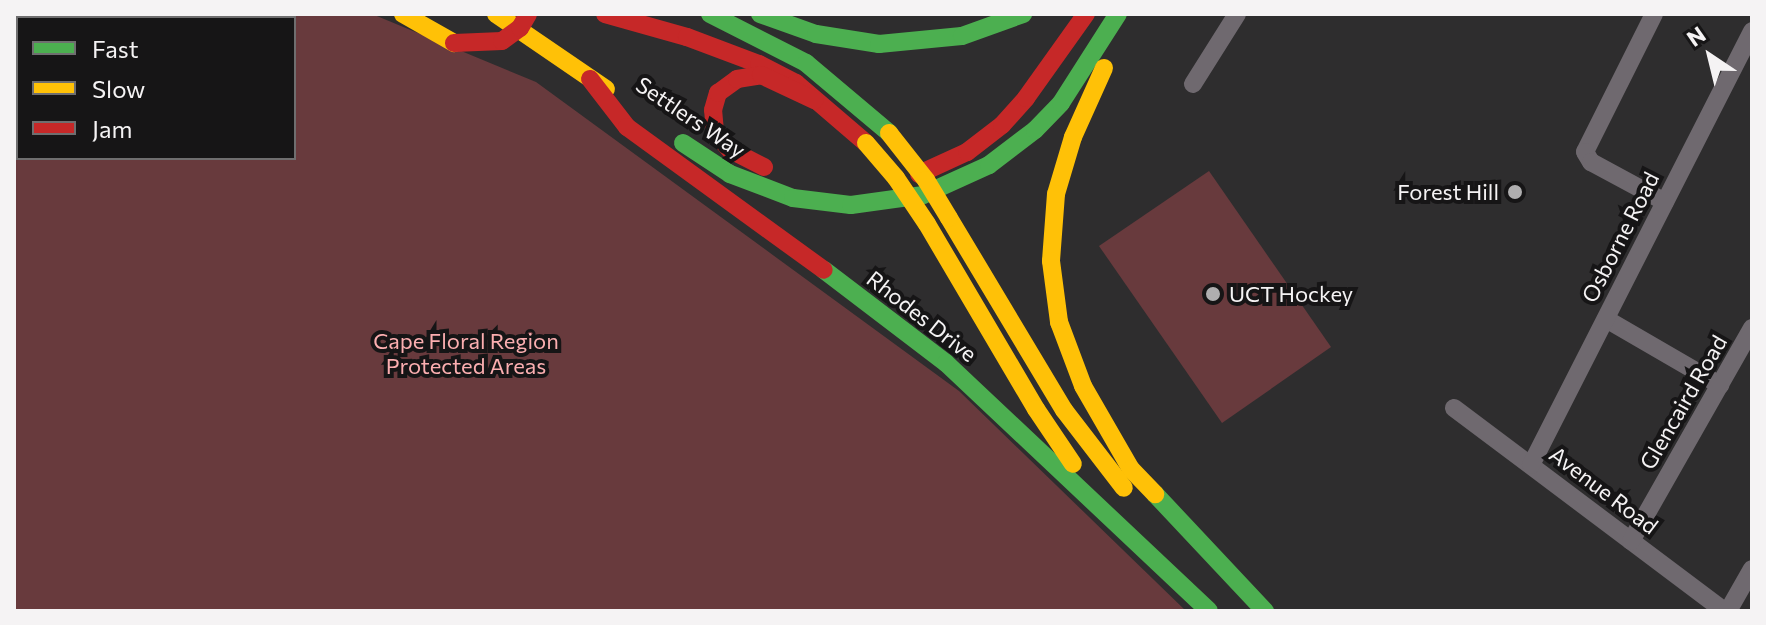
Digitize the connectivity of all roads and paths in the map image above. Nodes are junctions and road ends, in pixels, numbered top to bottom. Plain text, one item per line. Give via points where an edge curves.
1 (403, 14) edge
2 (496, 14) edge
3 (528, 14) edge
4 (760, 14) edge
5 (1023, 14) edge
6 (1086, 14) edge
7 (1118, 14) edge
8 (1128, 14) edge
9 (1237, 14) edge
10 (1654, 14) edge
11 (608, 15) edge
12 (703, 17) edge
13 (1752, 31) edge
14 (590, 79) junction
15 (1193, 84) dead end
16 (814, 100) junction
17 (641, 111) dead end
18 (670, 133) dead end
19 (787, 175) dead end
20 (869, 183) dead end
21 (1665, 202) junction
22 (1606, 319) junction
23 (1752, 328) edge
24 (1720, 385) junction
25 (1454, 408) dead end
26 (1531, 465) junction
27 (1136, 502) dead end
28 (1166, 534) dead end
29 (1631, 541) junction
30 (1139, 543) junction
31 (1752, 569) edge
32 (1209, 611) edge
33 (1243, 611) edge
34 (1265, 611) edge
35 (1726, 611) edge

1 - 3 highway, bridge via 454,43 502,41
2 - 14 highway
4 - 5 highway via 808,32 879,44 962,36
6 - 20 highway via 1026,98 986,138 926,172
7 - 18 highway, Settlers Way via 1061,103 1035,130 981,170 923,195 851,205 793,198 730,174
8 - 34 highway via 1073,137 1056,194 1051,261 1059,322 1083,386 1131,469
9 - 15 street
10 - 21 street via 1585,152 1591,162
11 - 16 highway via 759,64 796,83
12 - 27 highway, bridge via 839,89 889,133 926,180 1064,410
13 - 21 street, Osborne Road
14 - 17 highway, Settlers Way
14 - 30 highway, Rhodes Drive via 627,127 906,330
16 - 19 highway via 754,75 729,82 714,102 712,120 721,141
16 - 30 highway, bridge via 866,143 896,178 1053,435
21 - 22 street, Osborne Road
22 - 24 street
22 - 26 street, Osborne Road
23 - 24 street, Glencaird Road
24 - 29 street, Glencaird Road
25 - 26 street, Avenue Road
26 - 29 street, Avenue Road
28 - 33 highway
29 - 35 street, Avenue Road
30 - 32 highway, Rhodes Drive
31 - 35 street

